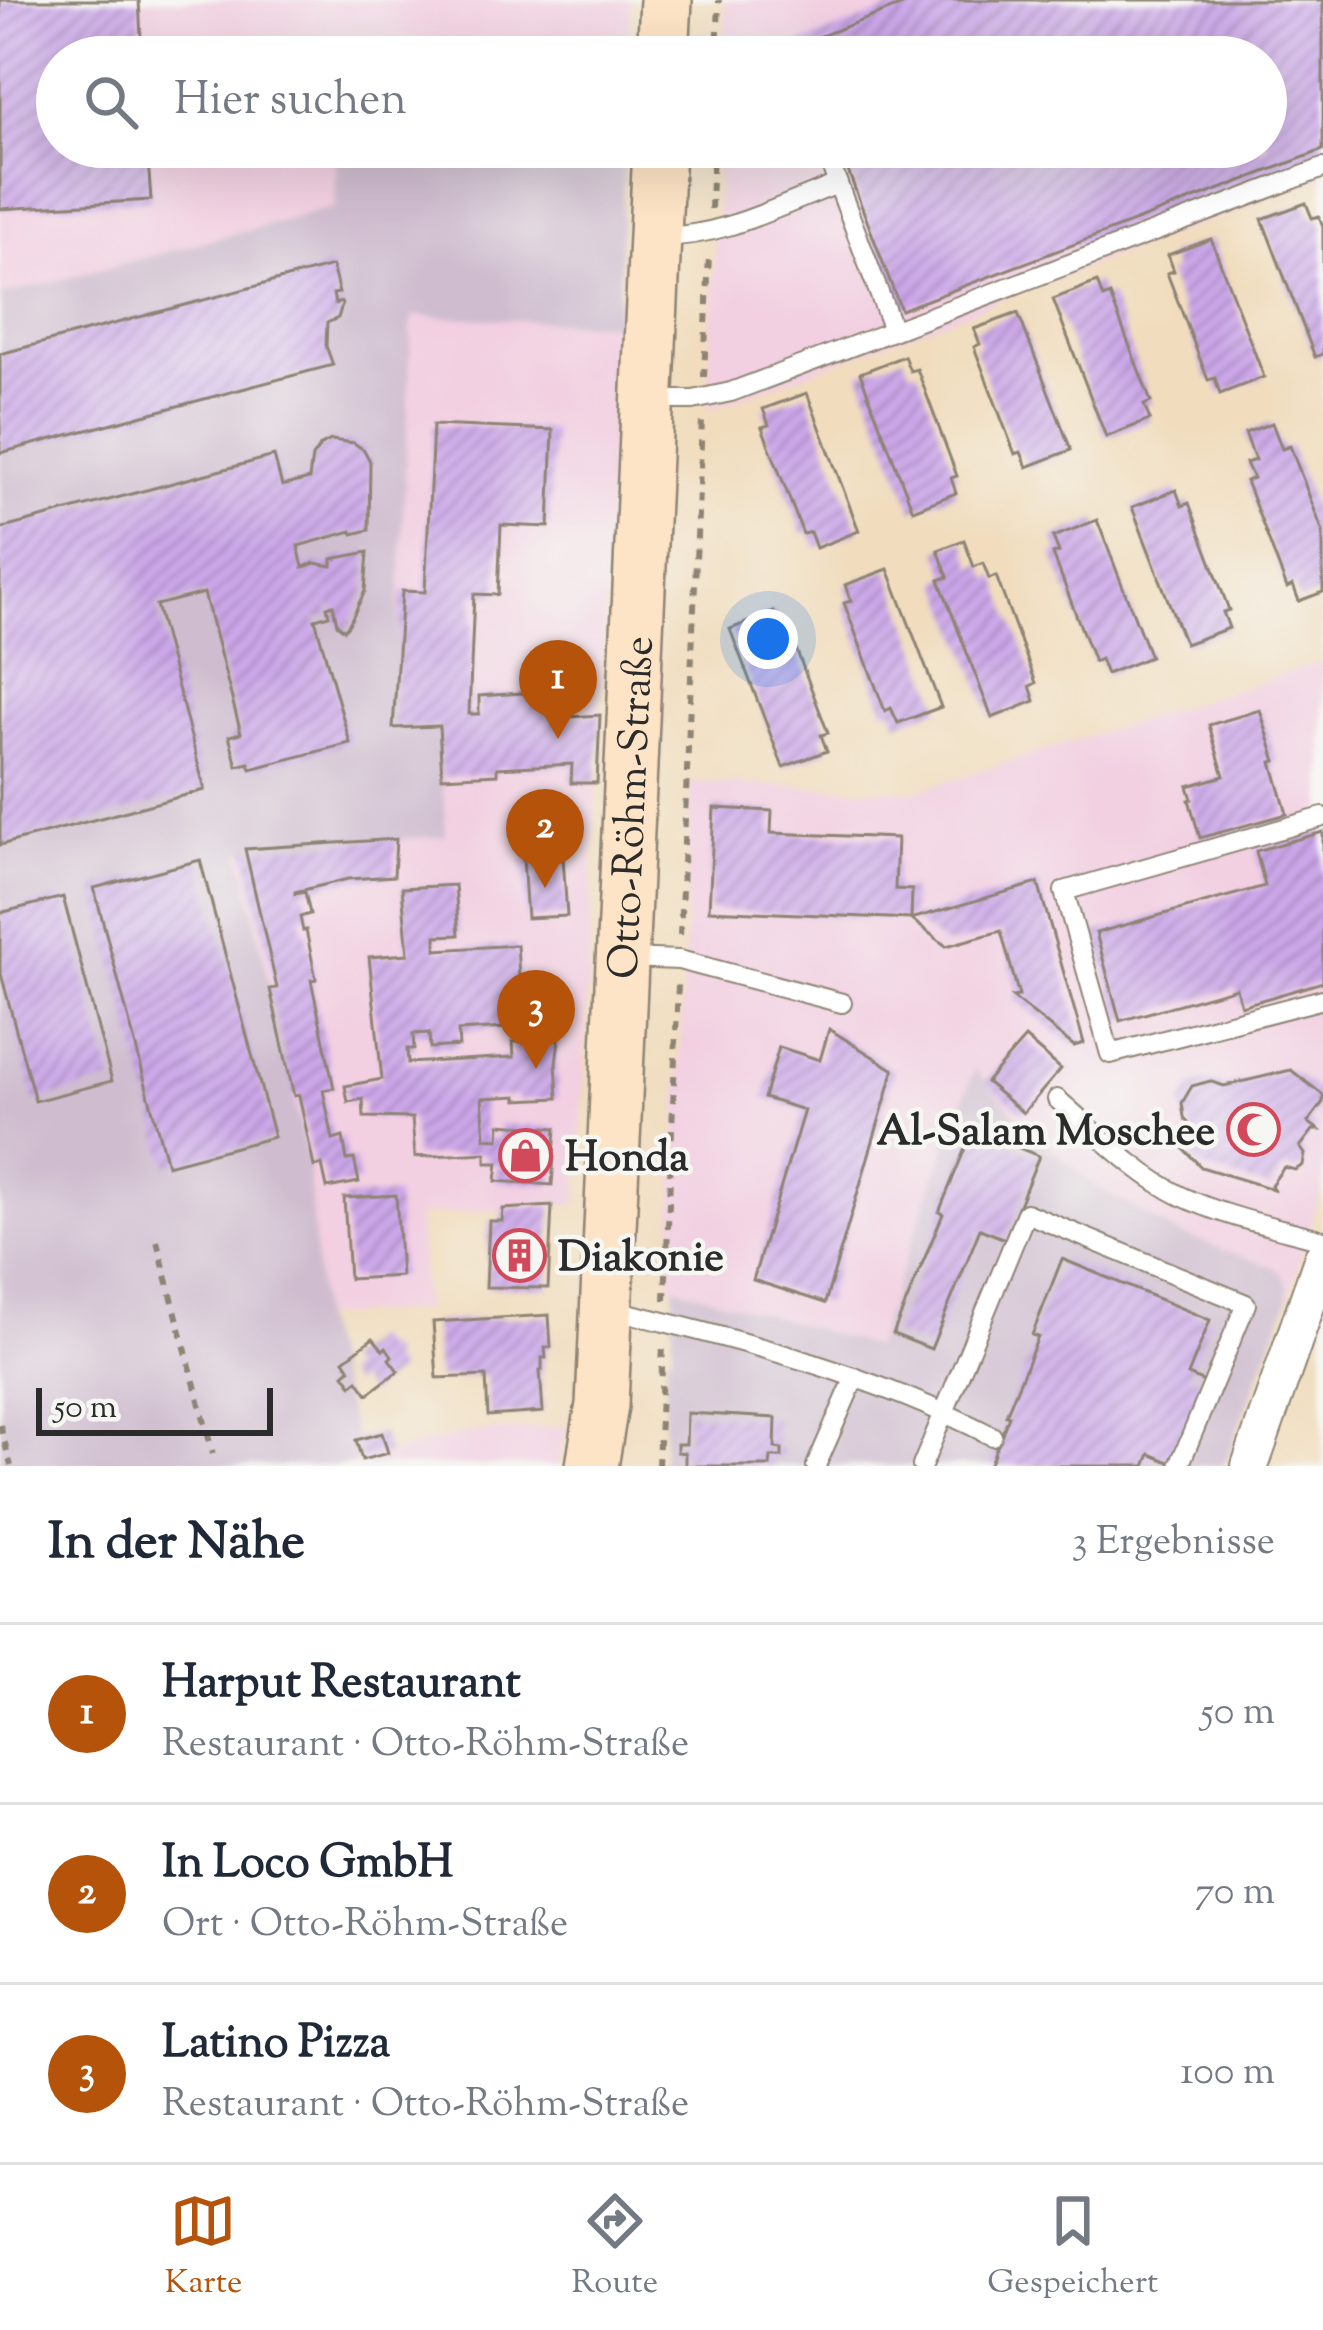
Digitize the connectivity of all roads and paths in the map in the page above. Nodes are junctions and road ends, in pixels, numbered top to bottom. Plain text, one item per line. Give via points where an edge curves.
1 (665, 0) edge
2 (719, 0) edge
3 (664, 36) edge
4 (718, 36) edge
5 (658, 168) edge
6 (712, 168) edge
7 (832, 168) edge
8 (1323, 168) edge
9 (838, 184) junction
10 (710, 232) junction
11 (655, 236) junction
12 (893, 331) junction
13 (703, 399) junction
14 (648, 400) junction
15 (1323, 817) edge
16 (622, 958) junction
17 (679, 960) junction
18 (1323, 999) edge
19 (842, 1004) dead end
20 (1057, 1099) dead end
21 (157, 1240) dead end
22 (1323, 1240) edge
23 (1323, 1258) edge
24 (607, 1308) junction
25 (664, 1322) junction
26 (856, 1377) junction
27 (943, 1410) junction
28 (0, 1426) edge
29 (992, 1436) dead end
30 (213, 1454) dead end
31 (10, 1466) edge
32 (592, 1466) edge
33 (658, 1466) edge
34 (816, 1466) edge
35 (922, 1466) edge
36 (1179, 1466) edge
37 (1250, 1466) edge

1 - 3 street
2 - 4 path
5 - 11 street, Otto-Röhm-Straße
6 - 10 path
7 - 9 lane
8 - 12 lane
9 - 10 lane
9 - 12 lane
10 - 11 lane
10 - 13 path
11 - 14 street, Otto-Röhm-Straße
12 - 13 lane
13 - 14 lane
13 - 17 path
14 - 16 street, Otto-Röhm-Straße
15 - 18 lane via 1064,891 1110,1054
16 - 17 lane
16 - 24 street, Otto-Röhm-Straße
17 - 19 lane
17 - 25 path
20 - 22 lane via 1172,1191
21 - 30 path
23 - 37 street
24 - 25 lane
24 - 32 street, Otto-Röhm-Straße
25 - 26 lane
25 - 33 path
26 - 27 lane
26 - 34 lane
27 - 29 lane
27 - 35 lane
27 - 36 lane via 1026,1213 1246,1304
28 - 31 path

